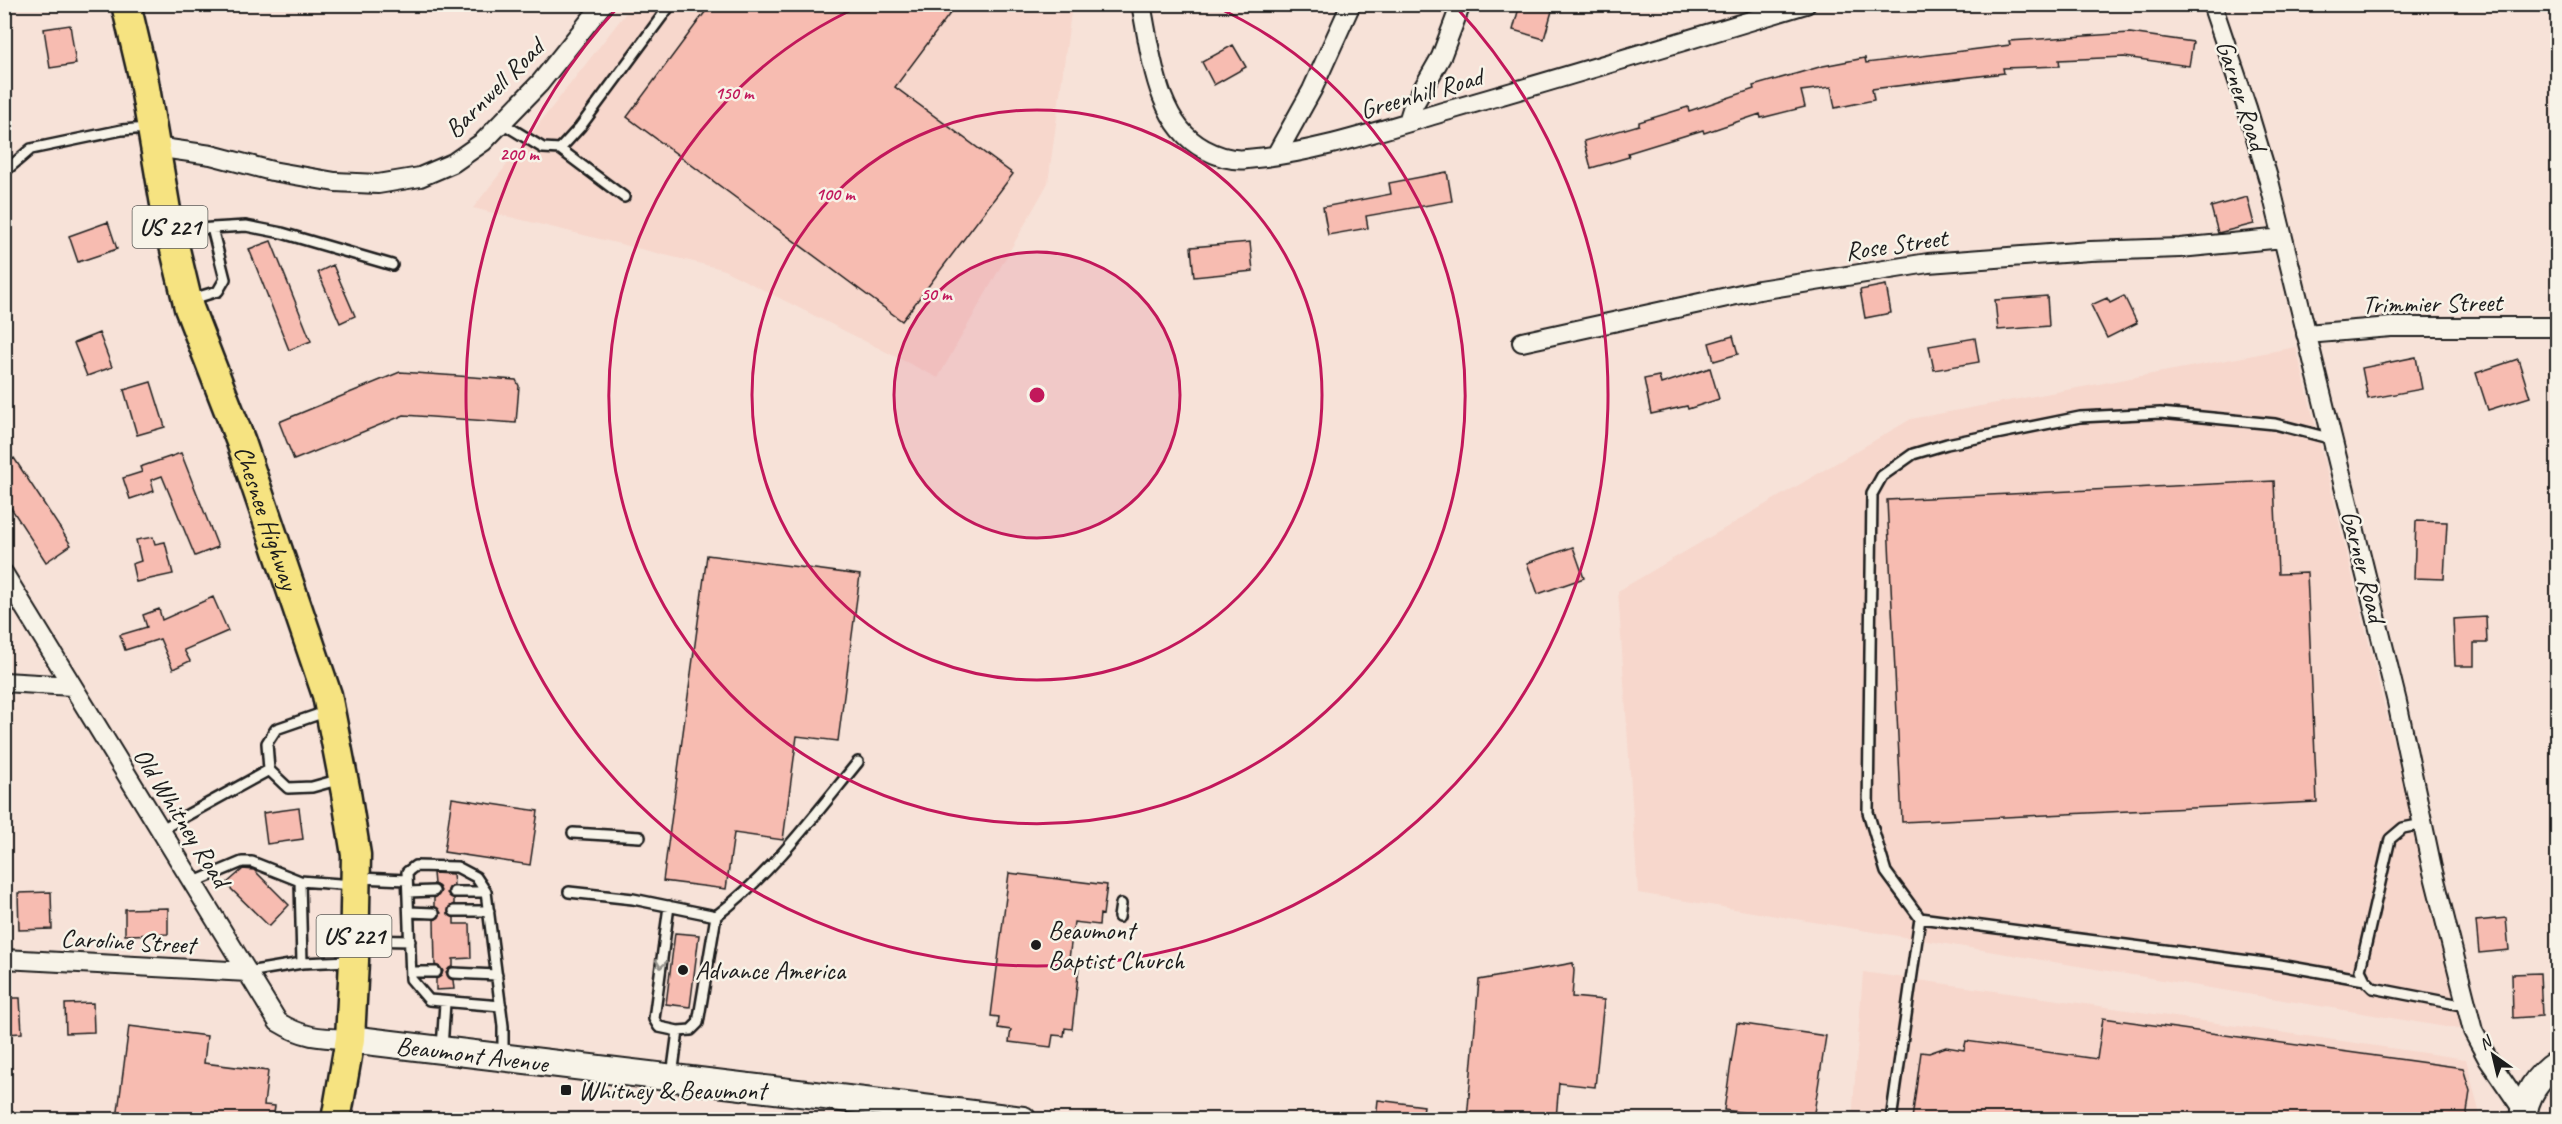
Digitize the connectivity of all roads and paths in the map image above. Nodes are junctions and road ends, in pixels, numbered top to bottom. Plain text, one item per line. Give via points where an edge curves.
1 (126, 4) edge
2 (603, 4) edge
3 (671, 4) edge
4 (1141, 4) edge
5 (1351, 4) edge
6 (1461, 4) edge
7 (1806, 4) edge
8 (2212, 4) edge
9 (1408, 122) junction
10 (502, 123) junction
11 (153, 137) junction
12 (560, 149) junction
13 (1276, 155) junction
14 (4, 172) edge
15 (624, 197) dead end
16 (212, 228) junction
17 (171, 232) junction
18 (2283, 238) junction
19 (392, 265) dead end
20 (187, 301) junction
21 (2558, 327) edge
22 (2306, 334) junction
23 (1522, 342) dead end
24 (2332, 439) junction
25 (4, 574) edge
26 (4, 682) edge
27 (72, 686) junction
28 (330, 710) junction
29 (858, 762) dead end
30 (269, 770) junction
31 (343, 778) junction
32 (2423, 824) junction
33 (160, 830) junction
34 (573, 833) dead end
35 (640, 837) dead end
36 (407, 880) junction
37 (300, 881) junction
38 (355, 882) junction
39 (192, 883) junction
40 (434, 891) dead end
41 (408, 892) junction
42 (454, 892) dead end
43 (486, 892) junction
44 (569, 892) dead end
45 (1121, 904) dead end
46 (669, 906) junction
47 (454, 911) dead end
48 (489, 911) junction
49 (409, 912) junction
50 (434, 913) dead end
51 (716, 916) junction
52 (1119, 916) dead end
53 (1920, 918) junction
54 (410, 941) junction
55 (354, 950) junction
56 (4, 959) edge
57 (302, 963) junction
58 (248, 972) junction
59 (411, 972) junction
60 (436, 972) dead end
61 (453, 973) dead end
62 (497, 975) junction
63 (2365, 980) junction
64 (445, 1003) junction
65 (501, 1006) junction
66 (2466, 1006) junction
67 (678, 1031) junction
68 (350, 1039) junction
69 (442, 1050) junction
70 (503, 1057) junction
71 (2558, 1063) edge
72 (672, 1078) junction
73 (2523, 1115) edge
74 (336, 1119) edge
75 (1023, 1119) edge
76 (1891, 1119) edge

1 - 11 main road, Chesnee Highway / US 221
2 - 10 street, Barnwell Road via 540,83
3 - 12 lane
4 - 13 street, Greenhill Road via 1163,101 1184,134 1220,156 1245,159
5 - 13 street via 1312,90
6 - 9 street via 1441,57
7 - 9 street, Greenhill Road
8 - 18 street, Garner Road via 2250,118
9 - 13 street, Greenhill Road via 1344,142
10 - 11 street, Barnwell Road via 453,163 420,177 378,184 335,182 272,171
10 - 12 lane via 543,148
11 - 14 lane via 122,130 31,149
11 - 17 main road, Chesnee Highway / US 221
12 - 15 lane
16 - 17 lane
16 - 19 lane via 246,226 282,233
16 - 20 lane via 225,279 218,291
17 - 20 main road, Chesnee Highway / US 221
18 - 22 street, Garner Road
18 - 23 street, Rose Street via 1928,263 1759,290
20 - 28 main road, Chesnee Highway / US 221 via 241,442
21 - 22 street, Trimmier Street via 2391,327
22 - 24 street, Garner Road
24 - 32 street, Garner Road via 2395,691
24 - 53 lane via 2275,424 2160,413 2080,417 1913,454 1882,476 1872,494 1868,812 1886,872
25 - 27 street, Old Whitney Road
26 - 27 street
27 - 33 street, Old Whitney Road
28 - 30 lane via 276,729 267,743
28 - 31 main road, Chesnee Highway / US 221
29 - 51 lane via 804,829 742,896
30 - 31 lane via 288,788 312,787
30 - 33 lane
31 - 38 main road, Chesnee Highway / US 221 via 356,855
32 - 63 lane via 2403,828 2390,839 2360,970
32 - 66 street, Garner Road
33 - 39 street, Old Whitney Road
34 - 35 lane
36 - 38 lane
36 - 41 lane
36 - 43 lane via 407,872 415,866 457,867 476,877
37 - 38 lane
37 - 39 lane via 252,862 242,862
37 - 57 lane
38 - 55 main road, Chesnee Highway / US 221
39 - 58 street, Old Whitney Road
40 - 41 lane
41 - 49 lane
42 - 43 lane
43 - 48 lane
44 - 46 lane
45 - 52 lane
46 - 51 lane
46 -> 67 lane via 654,1018 659,1027
47 - 48 lane
48 - 62 lane
49 - 50 lane
49 - 54 lane
51 - 67 lane via 698,1023 691,1030
53 - 63 lane via 2280,965
53 - 76 lane
54 - 55 lane
54 - 59 lane
55 - 57 lane
55 - 68 main road, Chesnee Highway / US 221
56 - 58 street, Caroline Street
57 - 58 lane
58 - 68 street, Old Whitney Road via 278,1022 315,1038
59 - 60 lane
59 - 64 lane via 411,979 429,1000
61 - 62 lane
62 - 65 lane
63 - 66 lane via 2373,988
64 - 65 lane
64 - 69 lane
65 - 70 lane
66 - 73 street, Garner Road via 2479,1044
67 - 72 lane
68 - 69 street, Beaumont Avenue
68 - 74 main road, US 221
69 - 70 street, Beaumont Avenue
70 - 72 street, Beaumont Avenue
71 - 73 street via 2537,1081
72 - 75 street, Beaumont Avenue

